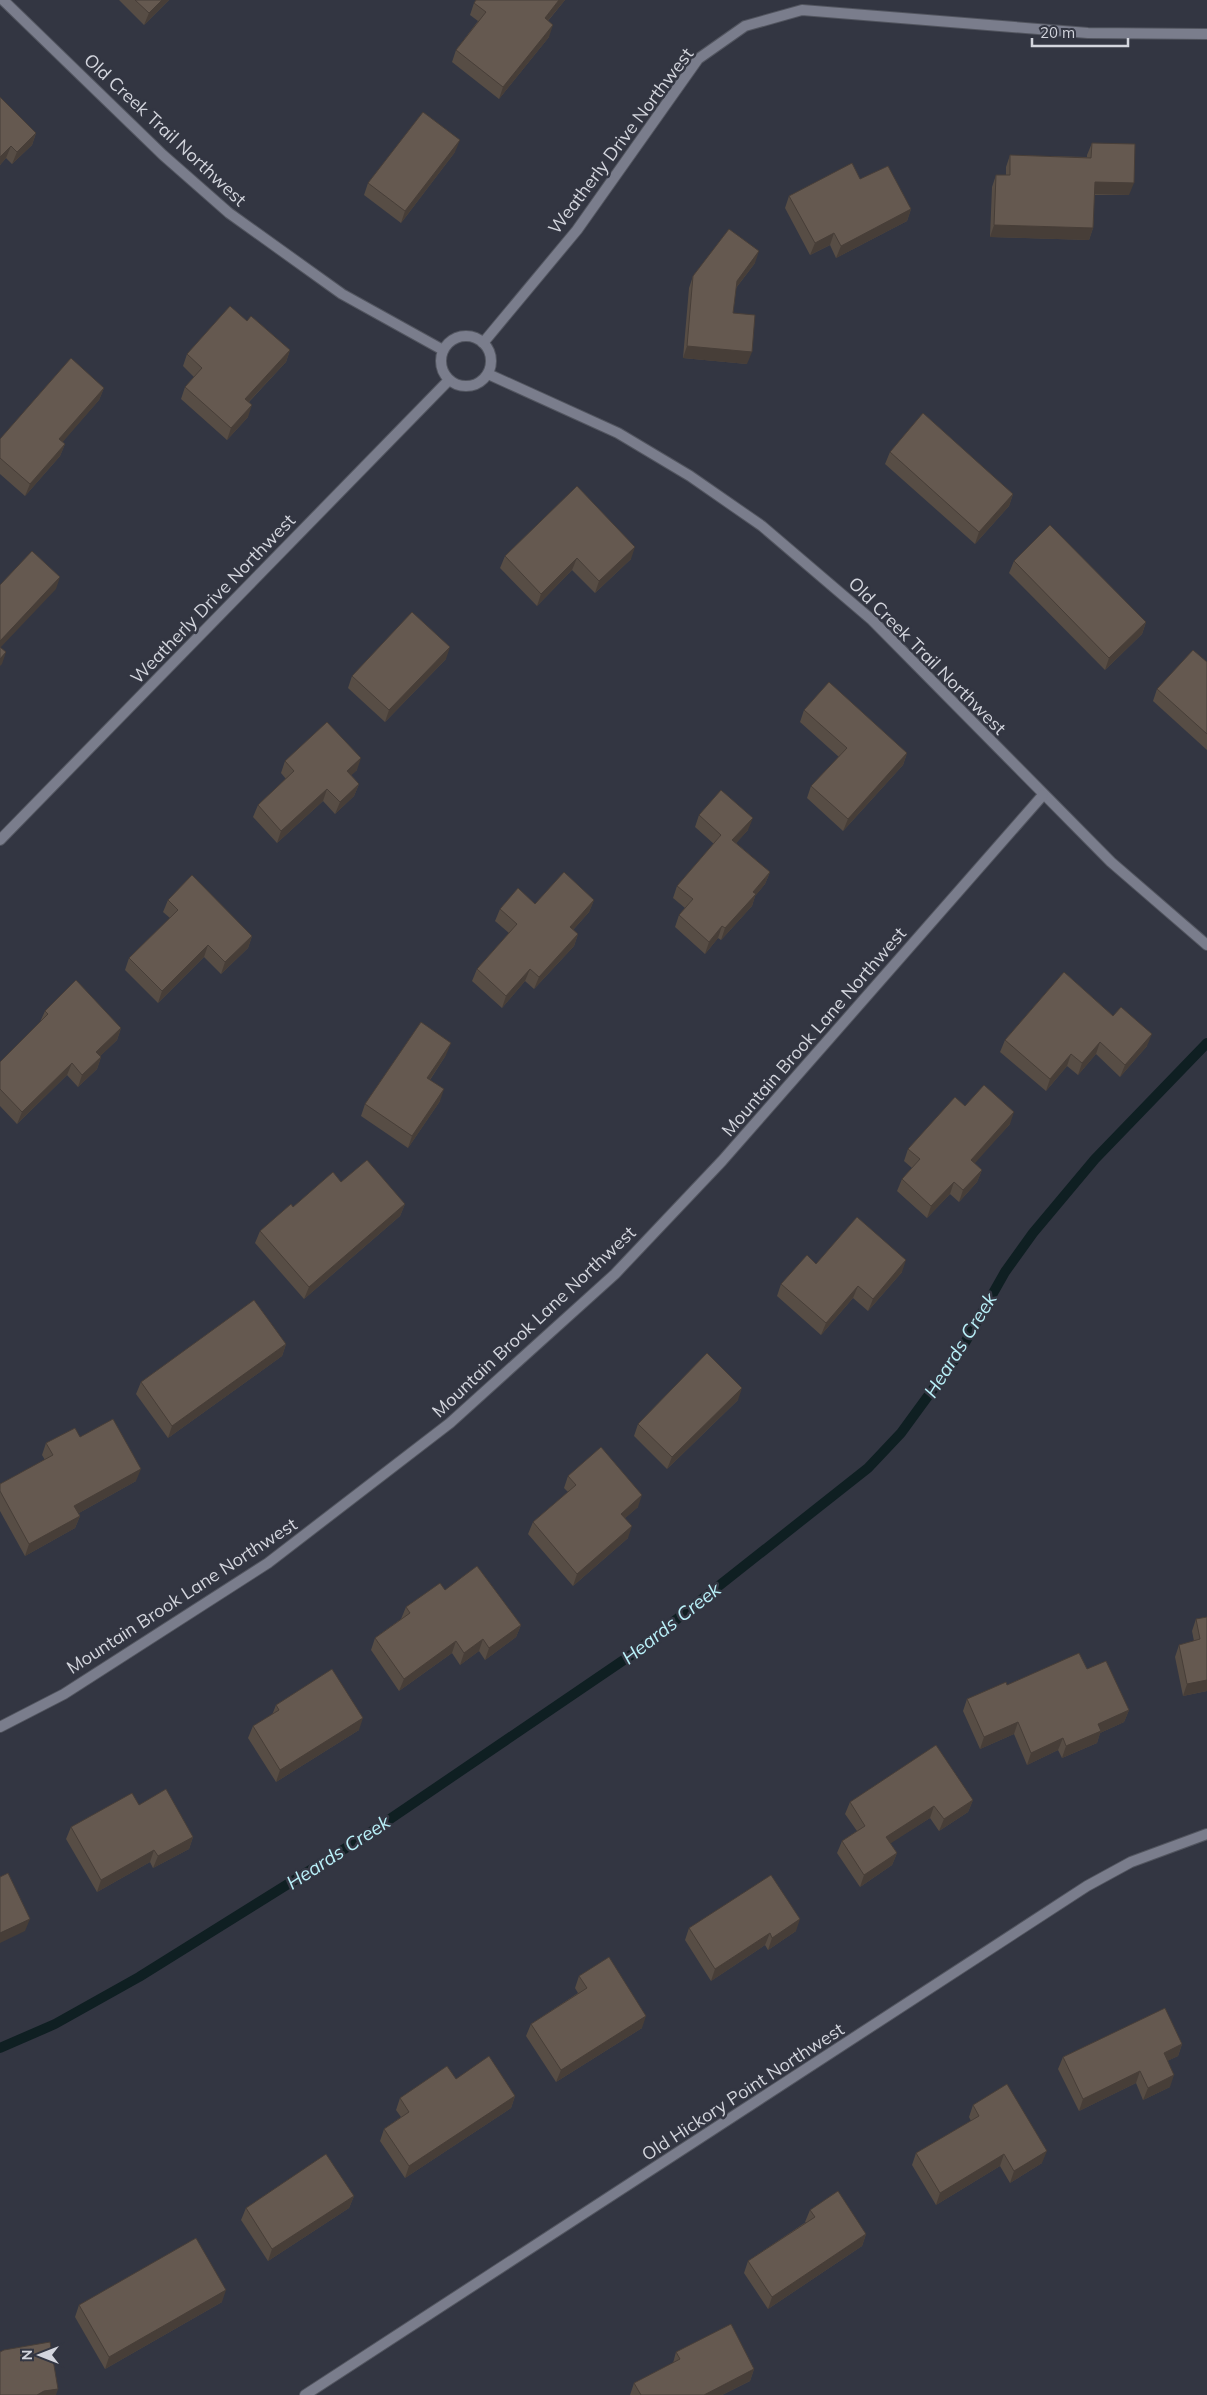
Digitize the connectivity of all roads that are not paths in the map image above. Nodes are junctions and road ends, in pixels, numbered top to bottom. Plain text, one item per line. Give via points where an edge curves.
1 (3, 0) edge
2 (1207, 34) edge
3 (483, 343) junction
4 (443, 350) junction
5 (488, 374) junction
6 (450, 380) junction
7 (1043, 795) junction
8 (0, 840) edge
9 (1207, 945) edge
10 (0, 1727) edge
11 (1207, 1834) edge
12 (305, 2395) edge

1 - 4 street, Old Creek Trail Northwest via 163,155 229,213 342,294
2 - 3 street, Weatherly Drive Northwest via 1088,32 802,10 745,26 698,59 577,230
3 - 4 street via 459,337
3 - 5 street via 490,350
4 - 6 street via 440,365
5 - 6 street via 476,385 459,385
5 - 7 street, Old Creek Trail Northwest via 618,433 690,476 762,526 872,620
6 - 8 street, Weatherly Drive Northwest
7 - 9 street, Old Creek Trail Northwest via 1111,862
7 - 10 street, Mountain Brook Lane Northwest via 722,1161 615,1274 450,1424 268,1563 64,1694
11 - 12 street, Old Hickory Point Northwest via 1131,1862 1087,1886

